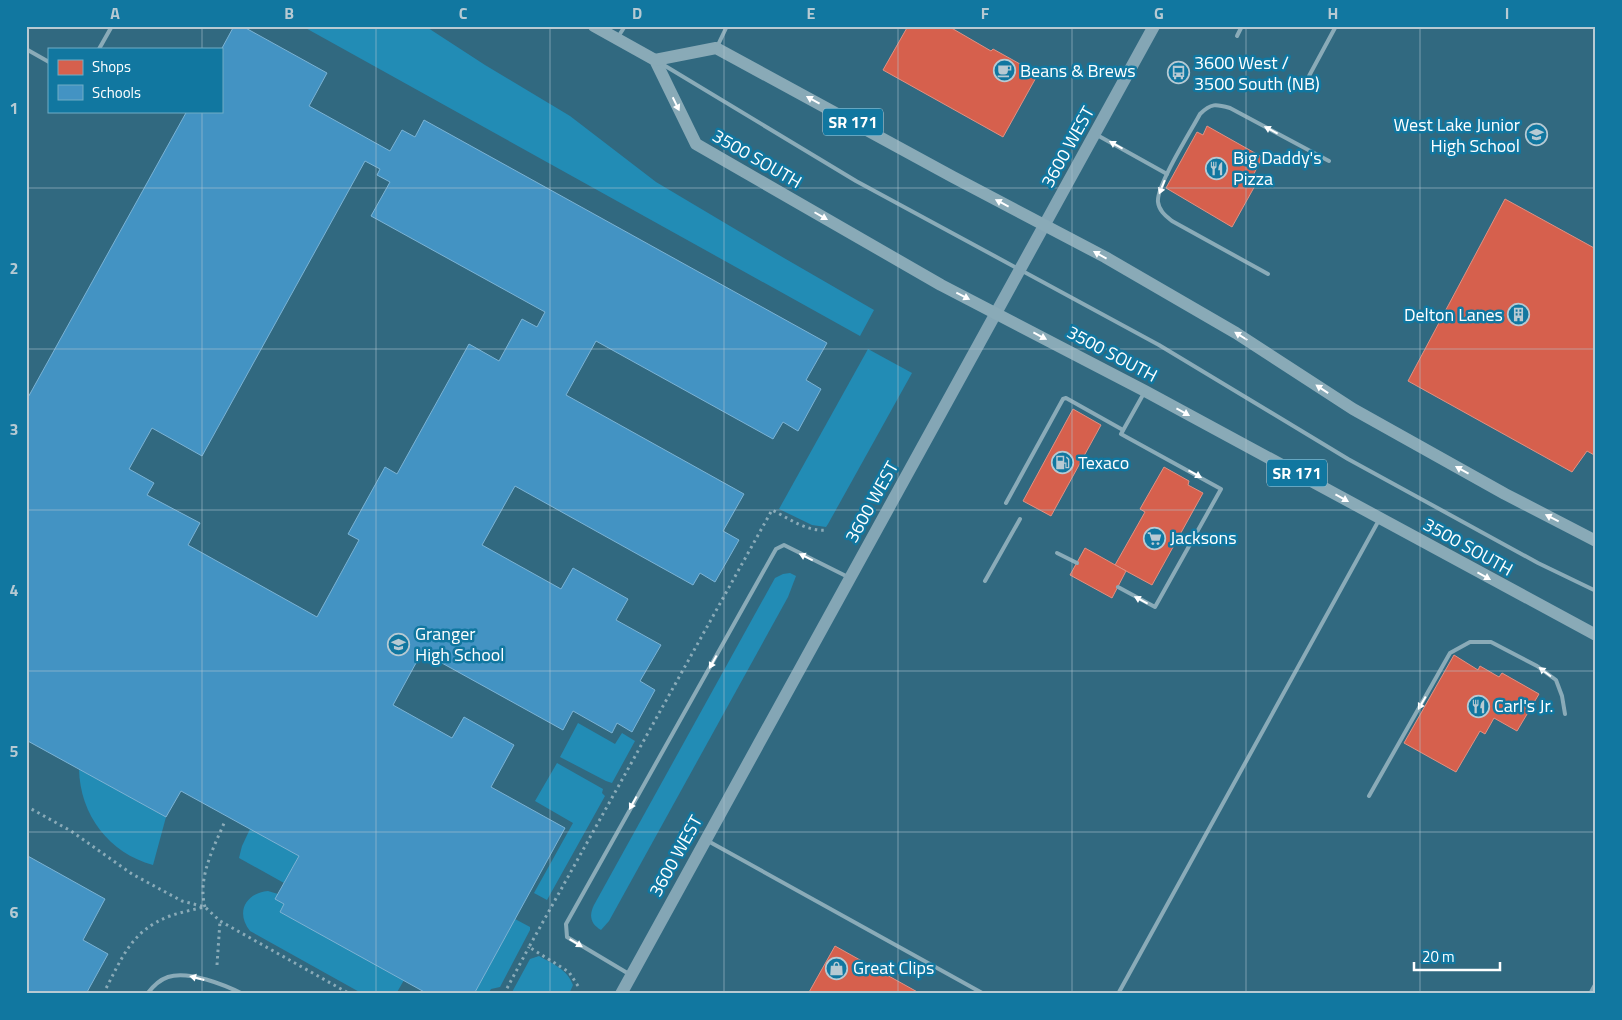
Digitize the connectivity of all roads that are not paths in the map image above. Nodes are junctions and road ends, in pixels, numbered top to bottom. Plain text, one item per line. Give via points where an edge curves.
1 (112, 26) edge
2 (594, 26) edge
3 (625, 26) edge
4 (727, 26) edge
5 (1154, 26) edge
6 (1242, 26) edge
7 (1336, 26) edge
8 (1237, 36) dead end
9 (617, 39) junction
10 (100, 48) edge
11 (716, 48) junction
12 (26, 49) edge
13 (655, 60) junction
14 (48, 61) edge
15 (1309, 76) dead end
16 (1095, 134) junction
17 (1329, 161) dead end
18 (1167, 174) junction
19 (1045, 225) junction
20 (1020, 270) junction
21 (1268, 274) dead end
22 (996, 313) junction
23 (1145, 391) junction
24 (1122, 432) junction
25 (1006, 503) dead end
26 (1380, 518) junction
27 (1020, 519) dead end
28 (1596, 541) edge
29 (1057, 553) dead end
30 (1077, 563) dead end
31 (850, 578) junction
32 (985, 581) dead end
33 (1118, 587) dead end
34 (1596, 592) edge
35 (1596, 635) edge
36 (1565, 714) dead end
37 (1369, 796) dead end
38 (706, 839) junction
39 (631, 975) junction
40 (1596, 983) edge
41 (147, 994) edge
42 (243, 994) edge
43 (621, 994) edge
44 (984, 994) edge
45 (1118, 994) edge
46 (1590, 994) edge

1 - 10 lane
2 - 9 main road
3 - 9 lane
4 - 11 lane
5 - 16 street, 3600 WEST
6 - 8 lane
7 - 15 lane
9 - 13 main road
11 - 13 main road
19 -> 11 main road, SR 171
12 - 14 lane
13 - 20 lane via 856,180
13 -> 22 main road, 3500 SOUTH / SR 171 via 696,144 941,285
18 -> 16 lane
16 - 19 street, 3600 WEST
17 -> 18 lane via 1218,104 1208,106 1200,114
18 -> 21 lane via 1158,197 1162,213
19 - 20 street, 3600 WEST
28 -> 19 main road, SR 171 via 1353,409 1236,333
20 - 22 street, 3600 WEST
20 - 34 lane via 1159,345 1364,468
22 -> 23 main road, 3500 SOUTH / SR 171
22 - 31 street, 3600 WEST
23 - 24 lane
23 -> 26 main road, 3500 SOUTH / SR 171
24 - 25 lane via 1075,402 1063,399
24 -> 33 lane via 1221,489 1155,607
26 -> 35 main road, 3500 SOUTH / SR 171
26 - 45 lane
27 - 32 lane
29 - 30 lane
31 - 38 street, 3600 WEST
31 -> 39 lane via 784,545 776,549 566,924 567,937
36 -> 37 lane via 1556,680 1491,642 1470,642 1450,653
38 - 39 street, 3600 WEST
38 - 44 lane
39 - 43 street, 3600 WEST
40 - 46 lane
42 -> 41 lane via 188,976 169,976 156,983

